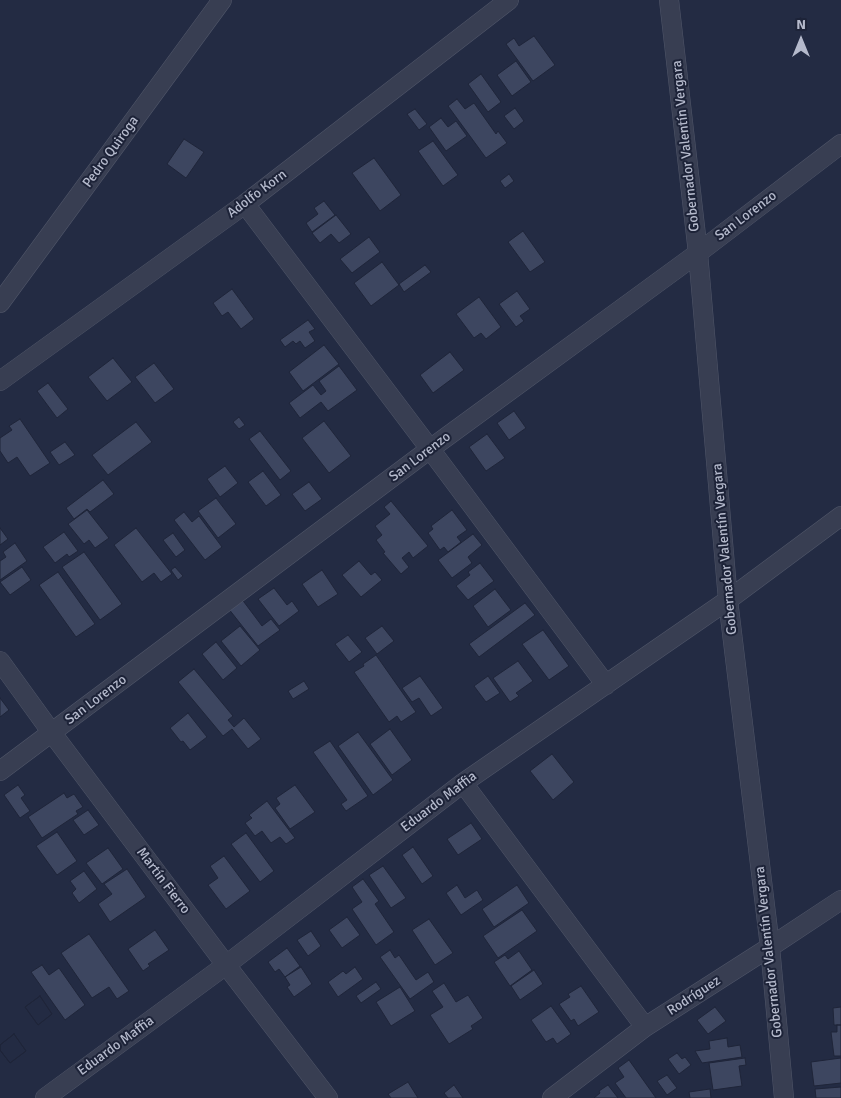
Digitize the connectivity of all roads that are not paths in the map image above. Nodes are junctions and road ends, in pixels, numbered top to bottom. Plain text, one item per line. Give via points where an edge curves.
1 (222, 0) edge
2 (509, 0) edge
3 (669, 0) edge
4 (841, 144) edge
5 (245, 204) junction
6 (698, 253) junction
7 (0, 303) edge
8 (0, 381) edge
9 (430, 449) junction
10 (841, 516) edge
11 (728, 600) junction
12 (0, 661) edge
13 (606, 685) junction
14 (52, 733) junction
15 (0, 771) edge
16 (463, 783) junction
17 (841, 900) edge
18 (770, 947) junction
19 (226, 965) junction
20 (645, 1027) junction
21 (45, 1098) edge
22 (328, 1098) edge
23 (552, 1098) edge
24 (784, 1098) edge

1 - 7 street, Pedro Quiroga
2 - 5 street, Adolfo Korn
3 - 6 street, Gobernador Valentín Vergara
4 - 6 street, San Lorenzo
5 - 8 street, Adolfo Korn
5 - 9 street
6 - 9 street, San Lorenzo
6 - 11 street, Gobernador Valentín Vergara
9 - 13 street
9 - 14 street, San Lorenzo
10 - 11 street, Eduardo Maffia
11 - 13 street, Eduardo Maffia
11 - 18 street, Gobernador Valentín Vergara
12 - 14 street, Martín Fierro
13 - 16 street, Eduardo Maffia
14 - 15 street, San Lorenzo
14 - 19 street, Martín Fierro
16 - 19 street, Eduardo Maffia
16 - 20 street
17 - 18 street, Rodríguez
18 - 20 street, Rodríguez
18 - 24 street, Gobernador Valentín Vergara
19 - 21 street, Eduardo Maffia
19 - 22 street, Martín Fierro
20 - 23 street, Rodríguez

